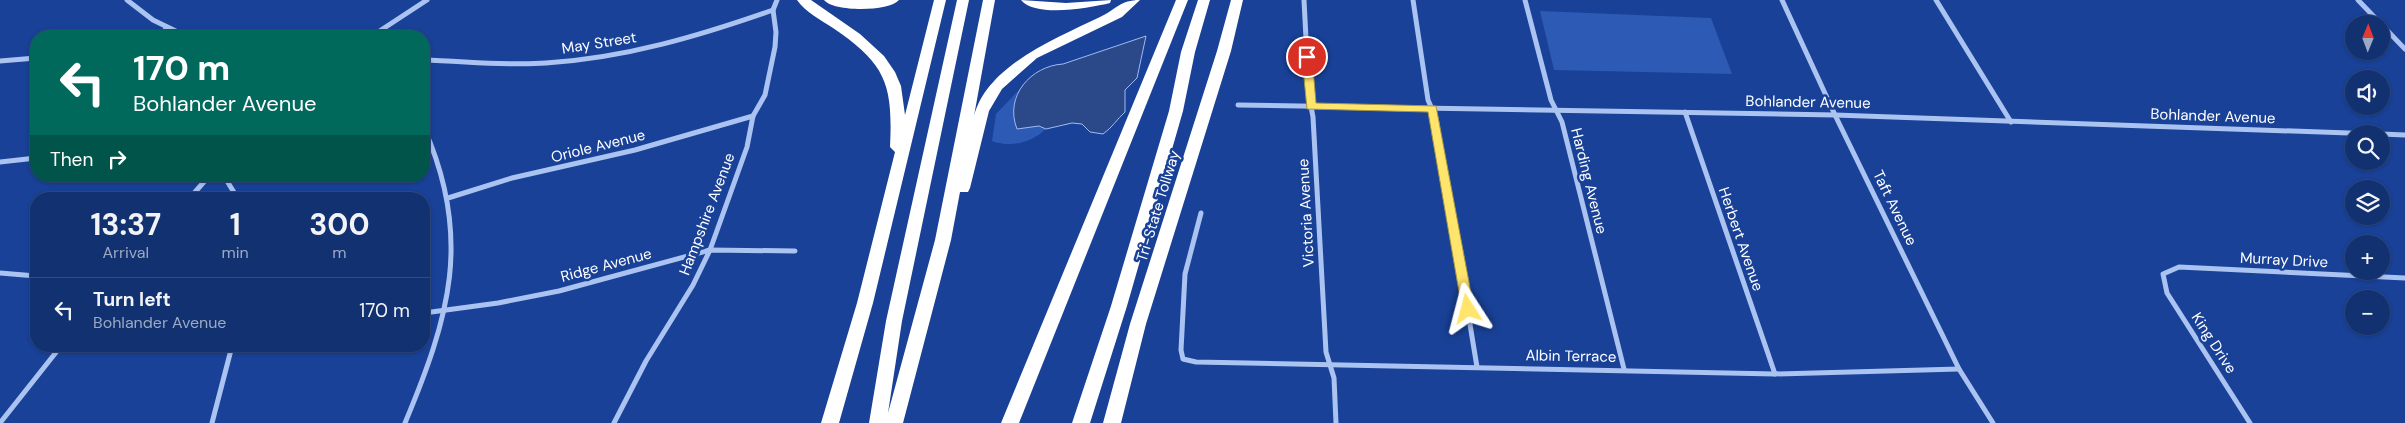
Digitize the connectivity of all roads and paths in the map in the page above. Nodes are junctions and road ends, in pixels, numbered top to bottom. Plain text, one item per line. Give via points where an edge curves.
1 (127, 0) edge
2 (427, 0) edge
3 (777, 0) edge
4 (803, 0) edge
5 (830, 0) edge
6 (893, 0) edge
7 (940, 0) edge
8 (963, 0) edge
9 (989, 0) edge
10 (1027, 0) edge
11 (1105, 0) edge
12 (1134, 0) edge
13 (1182, 0) edge
14 (1204, 0) edge
15 (1236, 0) edge
16 (1304, 0) edge
17 (1413, 0) edge
18 (1525, 0) edge
19 (1782, 0) edge
20 (1936, 0) edge
21 (2358, 0) edge
22 (774, 10) junction
23 (2372, 15) edge
24 (166, 28) joint
25 (171, 30) edge
26 (381, 30) edge
27 (2390, 33) edge
28 (2405, 49) edge
29 (30, 58) edge
30 (430, 60) edge
31 (0, 61) edge
32 (1238, 106) dead end
33 (1311, 106) junction
34 (1433, 108) junction
35 (1557, 111) junction
36 (1684, 112) junction
37 (1835, 114) junction
38 (753, 116) junction
39 (2011, 122) junction
40 (2345, 133) edge
41 (2390, 134) edge
42 (2405, 135) edge
43 (430, 143) edge
44 (30, 159) edge
45 (0, 162) edge
46 (204, 182) edge
47 (229, 182) edge
48 (194, 192) edge
49 (236, 192) edge
50 (448, 198) junction
51 (890, 202) junction
52 (1201, 213) dead end
53 (943, 240) junction
54 (710, 250) junction
55 (795, 251) dead end
56 (0, 273) edge
57 (2164, 274) joint
58 (30, 276) edge
59 (2405, 278) edge
60 (445, 310) junction
61 (430, 312) edge
62 (56, 352) edge
63 (230, 352) edge
64 (1332, 364) junction
65 (1477, 367) junction
66 (1959, 369) junction
67 (1624, 370) junction
68 (1775, 374) junction
69 (0, 423) edge
70 (212, 423) edge
71 (405, 423) edge
72 (614, 423) edge
73 (830, 423) edge
74 (878, 423) edge
75 (894, 423) edge
76 (1010, 423) edge
77 (1081, 423) edge
78 (1112, 423) edge
79 (1336, 423) edge
80 (1993, 423) edge
81 (2250, 423) edge

1 - 24 street
2 - 26 street
3 - 22 street, Hampshire Avenue
4 - 51 highway via 873,54 888,71 894,86 898,124
5 - 6 highway via 855,6
7 - 51 highway
8 - 74 highway via 894,321
9 - 53 highway
10 - 11 highway via 1071,7
12 - 53 highway via 1117,14 1032,55 997,86 982,111 956,222
13 - 76 highway
14 - 77 highway, Tri-State Tollway via 1188,52 1176,111
15 - 78 highway, Tri-State Tollway via 1221,60 1138,324
16 - 33 street, Victoria Avenue
17 - 34 street via 1428,100
18 - 35 street, Harding Avenue via 1551,100
19 - 37 street, Taft Avenue
20 - 39 street
21 - 23 street
22 - 30 street, May Street via 676,41 583,59 530,64
22 - 38 street, Hampshire Avenue via 776,32 770,73 763,100
24 - 25 street
27 - 28 street
29 - 31 street
32 - 33 street, Bohlander Avenue
33 - 34 street, Bohlander Avenue
33 - 64 street, Victoria Avenue via 1326,352
34 - 35 street, Bohlander Avenue
34 - 65 street
35 - 36 street, Bohlander Avenue
35 - 67 street, Harding Avenue
36 - 37 street, Bohlander Avenue
36 - 68 street, Herbert Avenue
37 - 39 street, Bohlander Avenue
37 - 66 street, Taft Avenue
38 - 50 street, Oriole Avenue via 627,152 512,178
38 - 54 street, Hampshire Avenue via 746,147
39 - 40 street, Bohlander Avenue
41 - 42 street
43 - 50 street
44 - 45 street
46 - 48 street
47 - 49 street
50 - 60 street via 450,261
51 - 73 highway
52 - 64 street, Albin Terrace via 1185,274 1183,359 1196,362
53 - 75 highway
54 - 55 street, Ridge Avenue
54 - 60 street, Ridge Avenue via 559,291
54 - 72 street, Hampshire Avenue
56 - 58 street
57 - 59 street, Murray Drive via 2179,267
57 - 81 street, King Drive via 2167,293
60 - 61 street, Ridge Avenue
60 - 71 street
62 - 69 street
63 - 70 street
64 - 65 street, Albin Terrace
64 - 79 street, Victoria Avenue
65 - 67 street, Albin Terrace
66 - 68 street, Albin Terrace
66 - 80 street, Taft Avenue
67 - 68 street, Albin Terrace

